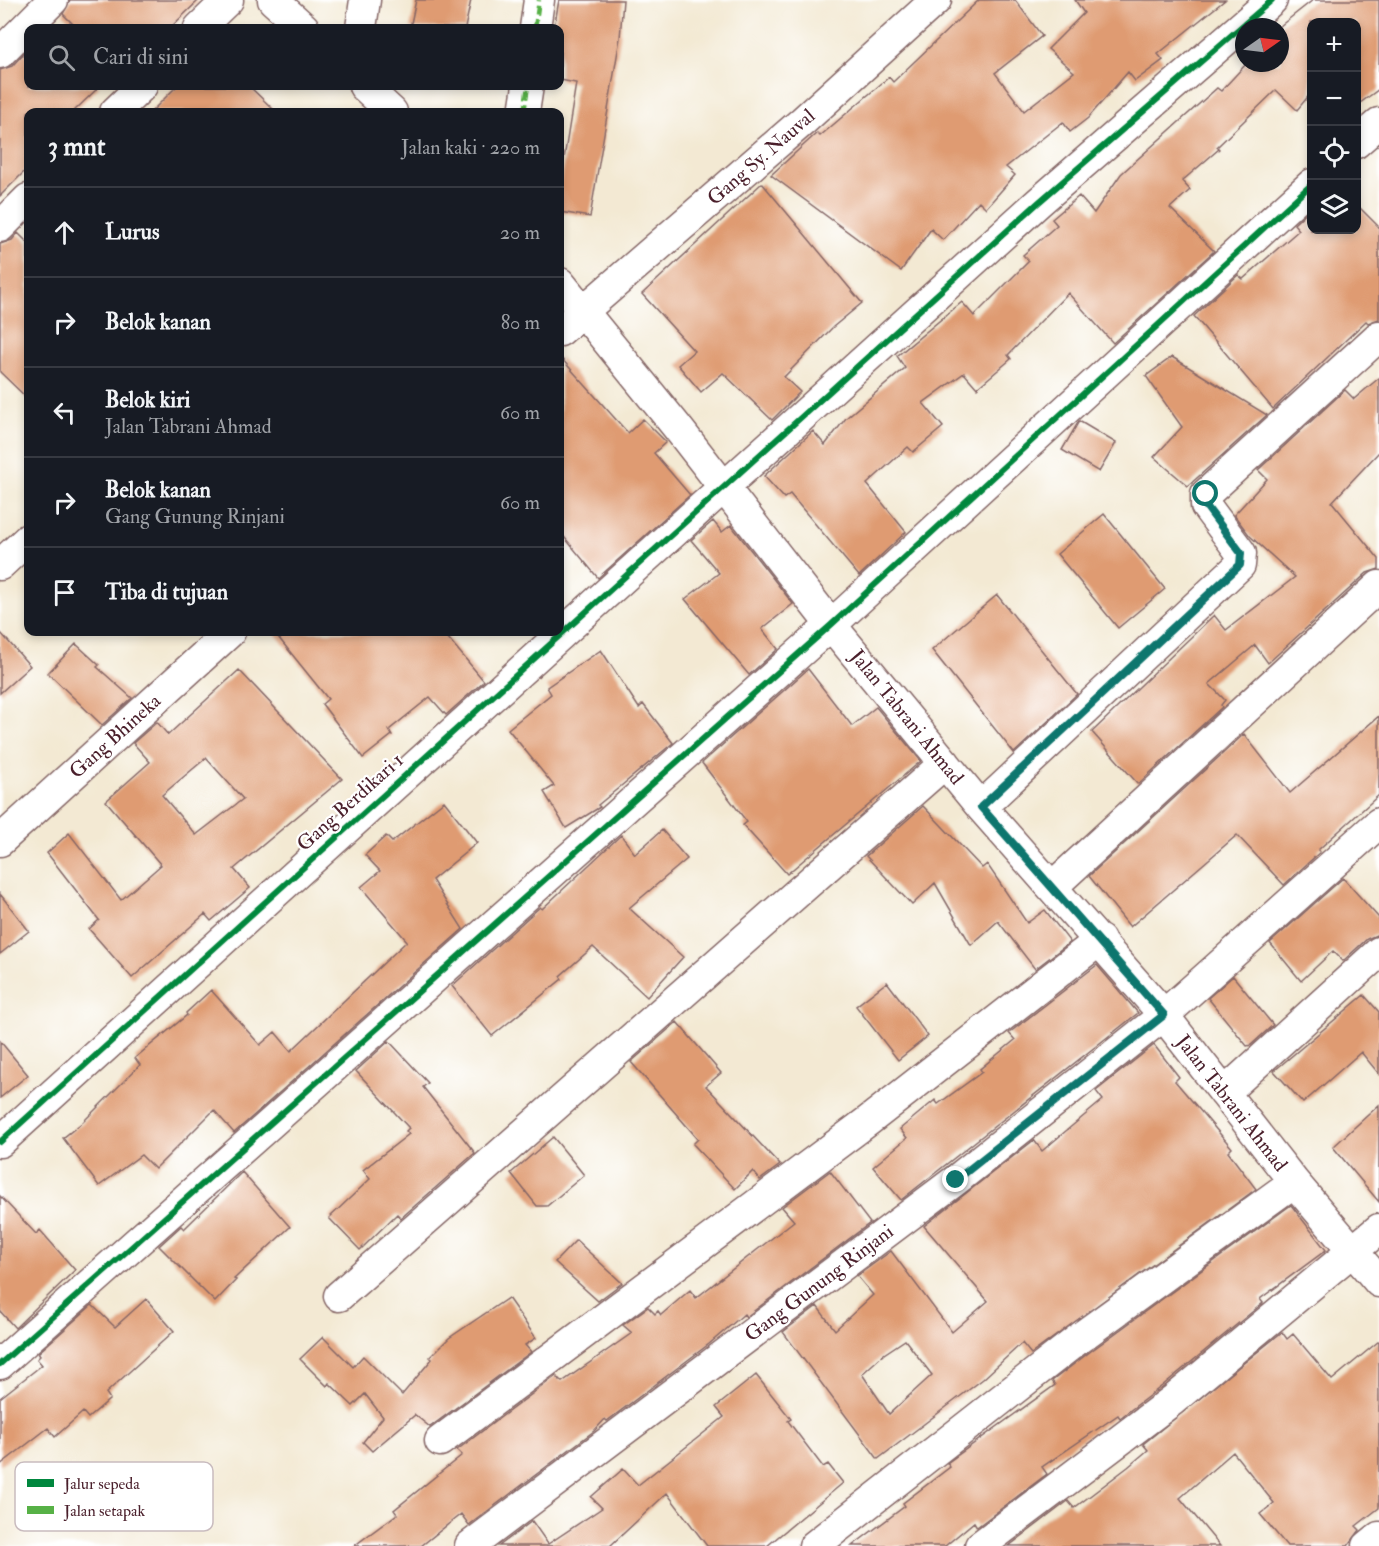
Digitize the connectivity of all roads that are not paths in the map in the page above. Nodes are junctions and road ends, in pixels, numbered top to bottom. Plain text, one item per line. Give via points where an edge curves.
1 (53, 0) edge
2 (228, 0) edge
3 (273, 0) edge
4 (365, 0) edge
5 (539, 0) edge
6 (936, 0) edge
7 (1272, 0) edge
8 (29, 24) edge
9 (204, 24) edge
10 (300, 24) edge
11 (362, 24) edge
12 (536, 24) edge
13 (24, 29) edge
14 (0, 53) edge
15 (138, 90) edge
16 (368, 90) edge
17 (527, 90) edge
18 (119, 108) edge
19 (388, 108) edge
20 (525, 108) edge
21 (1379, 123) edge
22 (1361, 139) edge
23 (1307, 188) edge
24 (24, 203) edge
25 (0, 227) edge
26 (564, 288) edge
27 (583, 310) junction
28 (564, 327) edge
29 (1379, 336) edge
30 (724, 489) junction
31 (24, 543) edge
32 (0, 565) edge
33 (1379, 586) edge
34 (831, 625) junction
35 (564, 632) edge
36 (226, 636) edge
37 (560, 636) edge
38 (945, 763) junction
39 (981, 807) junction
40 (1379, 823) edge
41 (0, 842) edge
42 (1052, 887) junction
43 (1100, 940) junction
44 (1379, 952) edge
45 (1164, 1015) junction
46 (1224, 1093) junction
47 (0, 1142) edge
48 (1294, 1182) junction
49 (1379, 1229) edge
50 (1355, 1252) junction
51 (1379, 1282) edge
52 (339, 1296) dead end
53 (0, 1364) edge
54 (440, 1441) dead end
55 (1379, 1538) edge
56 (470, 1546) edge
57 (814, 1546) edge
58 (980, 1546) edge
59 (1368, 1546) edge

1 - 8 street
2 - 9 street
3 - 10 street
4 - 11 street
5 - 12 street
6 - 27 street, Gang Sy. Nauval via 803,121
7 - 30 street, Gang Berdikari 1 via 1065,179
13 - 14 street
15 - 18 street
16 - 19 street
17 - 20 street
21 - 22 street
23 - 34 street
24 - 25 street
26 - 27 street, Jalan Tabrani Ahmad
27 - 28 street
27 - 30 street, Jalan Tabrani Ahmad
29 - 39 street via 1206,494 1206,506 1241,553 1240,565
30 - 34 street, Jalan Tabrani Ahmad
30 - 35 street, Gang Berdikari 1
31 - 32 street
33 - 42 street
34 - 38 street, Jalan Tabrani Ahmad
34 - 53 street
36 - 41 street, Gang Bhineka
37 - 47 street, Gang Berdikari 1
38 - 39 street, Jalan Tabrani Ahmad
38 - 52 street
39 - 42 street, Jalan Tabrani Ahmad
40 - 45 street, Gang Gunung Rinjani
42 - 43 street, Jalan Tabrani Ahmad
43 - 45 street, Jalan Tabrani Ahmad
43 - 54 street via 840,1143
44 - 46 street
45 - 46 street, Jalan Tabrani Ahmad
45 - 56 street, Gang Gunung Rinjani via 956,1180
46 - 48 street, Jalan Tabrani Ahmad
48 - 50 street, Jalan Tabrani Ahmad
48 - 57 street via 1081,1337
49 - 50 street
50 - 51 street, Jalan Tabrani Ahmad
50 - 58 street via 1173,1400
55 - 59 street

